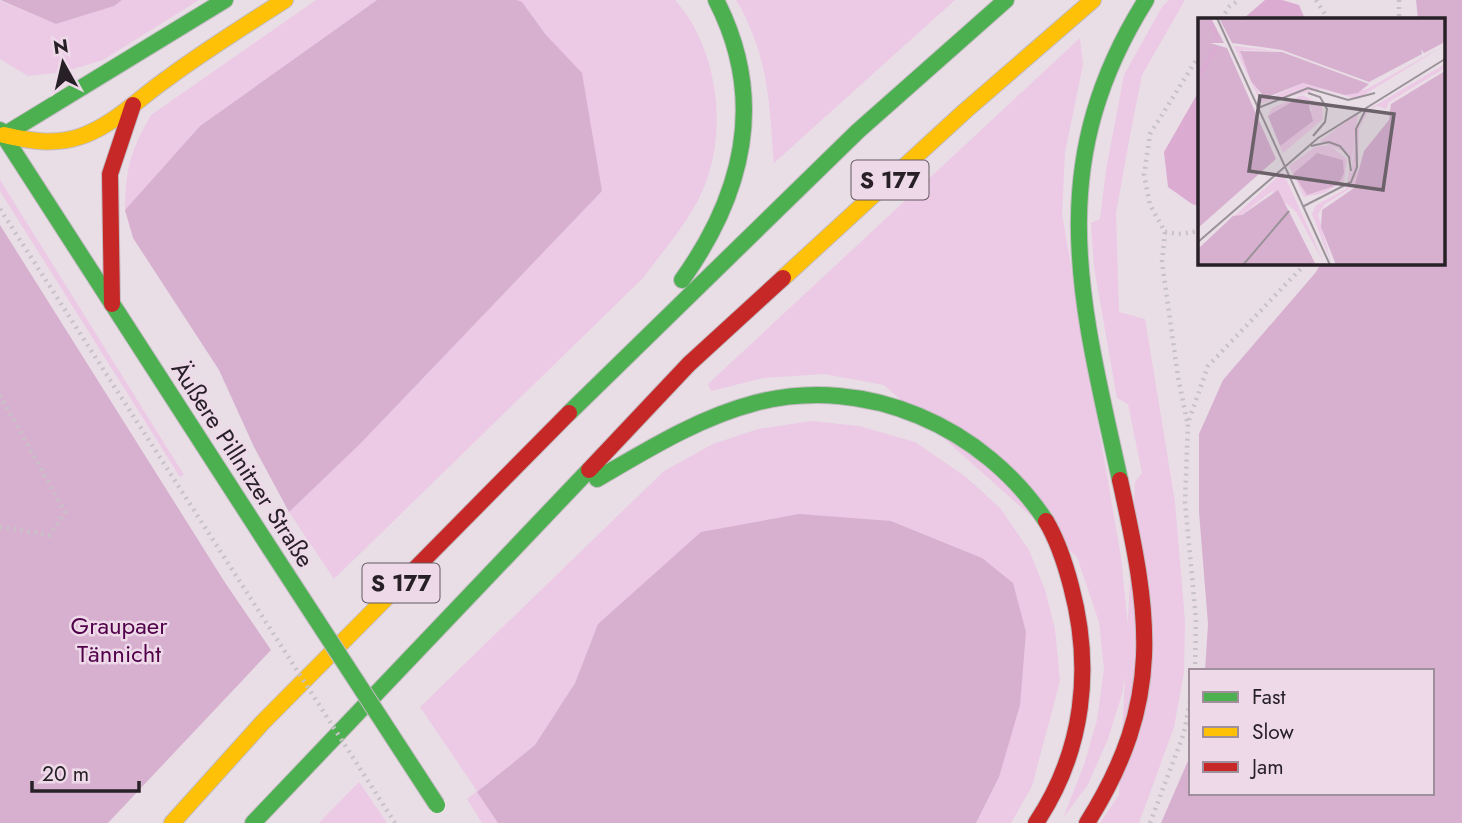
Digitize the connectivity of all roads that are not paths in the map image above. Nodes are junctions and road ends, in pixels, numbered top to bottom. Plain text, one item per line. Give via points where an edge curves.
1 (225, 0) edge
2 (285, 0) edge
3 (716, 0) edge
4 (1006, 0) edge
5 (1093, 0) edge
6 (1146, 0) edge
7 (133, 105) junction
8 (2, 132) edge
9 (112, 304) junction
10 (634, 347) junction
11 (556, 503) junction
12 (440, 810) dead end
13 (172, 823) edge
14 (253, 823) edge
15 (1036, 823) edge
16 (1087, 823) edge

1 - 8 main road
2 - 7 main road
3 - 10 main road via 734,40 742,76 742,143 734,181 698,259
4 - 10 main road, S 177 via 858,131
5 - 11 main road, S 177 via 689,364
6 - 16 main road via 1113,58 1095,108 1079,208 1079,266 1088,331 1139,566 1145,624 1140,704 1128,746 1109,790
7 - 8 main road via 101,127 63,141 39,142
7 - 9 main road via 110,174
8 - 9 main road, Äußere Pillnitzer Straße
9 - 12 main road, Äußere Pillnitzer Straße, bridge
10 - 13 main road, S 177 via 263,722
11 - 14 main road, S 177
11 - 15 main road via 646,450 762,402 805,396 892,406 931,420 967,442 995,461 1047,521 1079,613 1085,662 1079,717 1066,766

